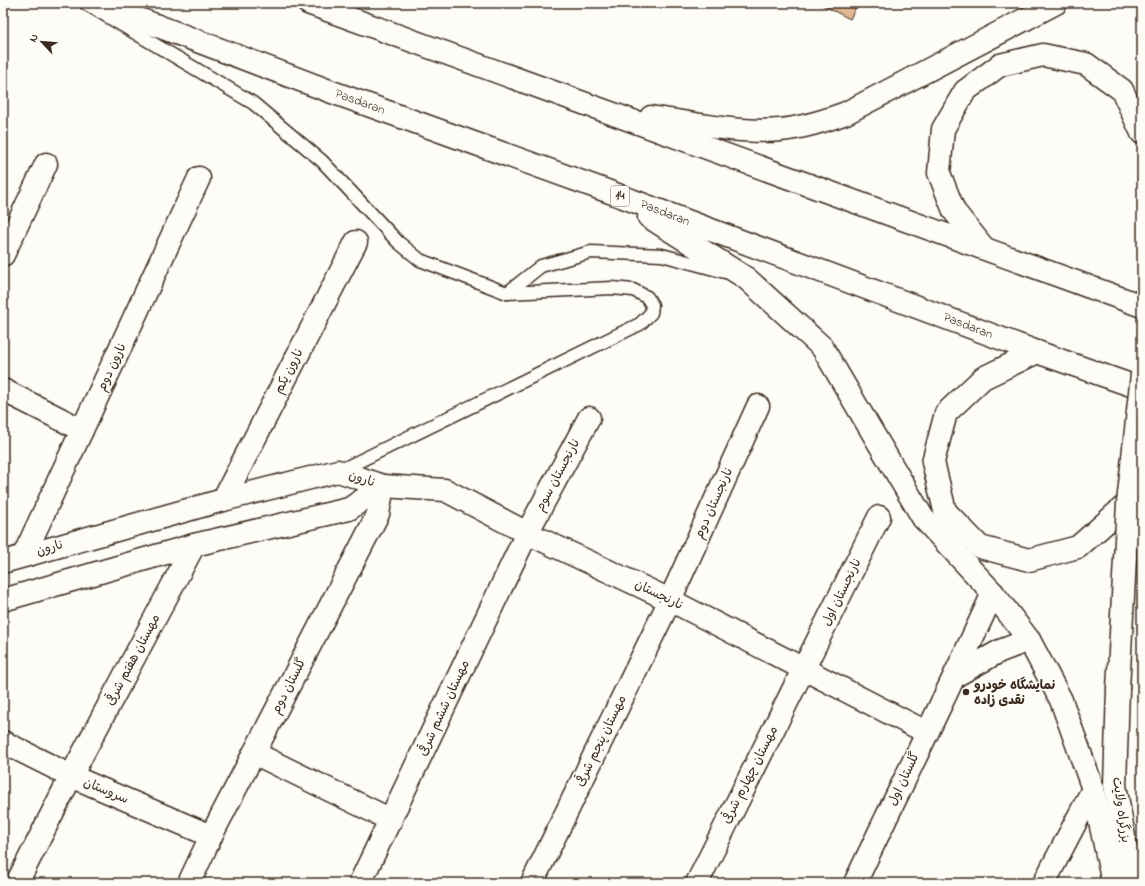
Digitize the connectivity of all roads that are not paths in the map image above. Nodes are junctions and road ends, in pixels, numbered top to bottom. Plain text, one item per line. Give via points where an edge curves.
1 (85, 3) edge
2 (97, 3) edge
3 (308, 3) edge
4 (1056, 3) edge
5 (611, 112) junction
6 (1142, 133) edge
7 (46, 164) dead end
8 (199, 178) dead end
9 (607, 191) junction
10 (356, 242) dead end
11 (983, 247) junction
12 (3, 255) edge
13 (746, 278) junction
14 (507, 292) junction
15 (1142, 306) edge
16 (1037, 352) junction
17 (1142, 374) edge
18 (1142, 389) edge
19 (3, 390) edge
20 (758, 406) dead end
21 (589, 418) dead end
22 (82, 430) junction
23 (338, 471) junction
24 (383, 486) junction
25 (222, 500) junction
26 (1128, 503) junction
27 (879, 517) dead end
28 (527, 532) junction
29 (194, 545) junction
30 (24, 555) junction
31 (3, 562) edge
32 (993, 593) junction
33 (3, 600) edge
34 (670, 600) junction
35 (1029, 640) junction
36 (804, 668) junction
37 (955, 676) junction
38 (926, 732) junction
39 (3, 742) edge
40 (254, 753) junction
41 (72, 776) junction
42 (1093, 789) junction
43 (391, 820) junction
44 (211, 836) junction
45 (17, 883) edge
46 (189, 883) edge
47 (360, 883) edge
48 (532, 883) edge
49 (697, 883) edge
50 (855, 883) edge
51 (1044, 883) edge
52 (1113, 883) edge
53 (1132, 883) edge

1 - 14 lane via 253,103 322,161 398,242 420,260
2 - 9 main road, Pasdaran / 14 via 332,92
3 - 5 main road
4 - 5 main road via 846,113 811,125 779,130 736,129
5 - 11 main road
6 - 11 main road via 1122,90 1086,64 1043,55 1000,65 965,91 943,129 939,173 954,211
7 - 12 main road
8 - 22 main road, نارون دوم
9 - 13 main road
9 - 16 main road, Pasdaran / 14
10 - 25 main road, نارون یکم
11 - 15 main road
13 - 14 lane via 662,255 590,252 541,266
13 - 32 main road via 822,347 923,518
14 - 23 lane via 612,288 633,290 647,297 652,305 651,313 640,324
16 - 18 main road, Pasdaran / 14
16 - 26 main road via 983,378 946,413 933,462 945,511 980,547 1029,560 1078,547
17 - 26 main road, بزرگراه ولایت, bridge
19 - 22 main road
20 - 34 main road, نارنجستان دوم
21 - 28 main road, نارنجستان سوم
22 - 30 main road, نارون دوم
23 - 24 main road, نارون
23 - 25 main road, نارون
24 - 28 main road, نارنجستان via 445,490
24 - 29 main road, نارون via 349,509
24 - 40 main road, گلستان دوم via 378,514
25 - 30 main road, نارون
26 - 53 main road, بزرگراه ولایت, bridge via 1115,785
27 - 36 main road, نارنجستان اول
28 - 34 main road, نارنجستان
28 - 43 main road, مهستان ششم شرقی
29 - 33 main road, نارون
29 - 41 main road, مهستان هفتم شرقی
30 - 31 main road, نارون
32 - 35 main road
32 - 37 main road, گلستان اول
34 - 36 main road, نارنجستان
34 - 48 main road, مهستان پنجم شرقی
35 - 37 main road via 1000,651
35 - 42 main road via 1061,700
36 - 38 main road, نارنجستان
36 - 49 main road, مهستان چهارم شرقی
37 - 38 main road, گلستان اول
38 - 50 main road, گلستان اول
39 - 41 main road, سروستان
40 - 43 main road
40 - 44 main road, گلستان دوم
41 - 44 main road, سروستان
41 - 45 main road, مهستان هفتم شرقی
42 - 51 main road
42 - 52 main road
43 - 47 main road, مهستان ششم شرقی
44 - 46 main road, گلستان دوم

